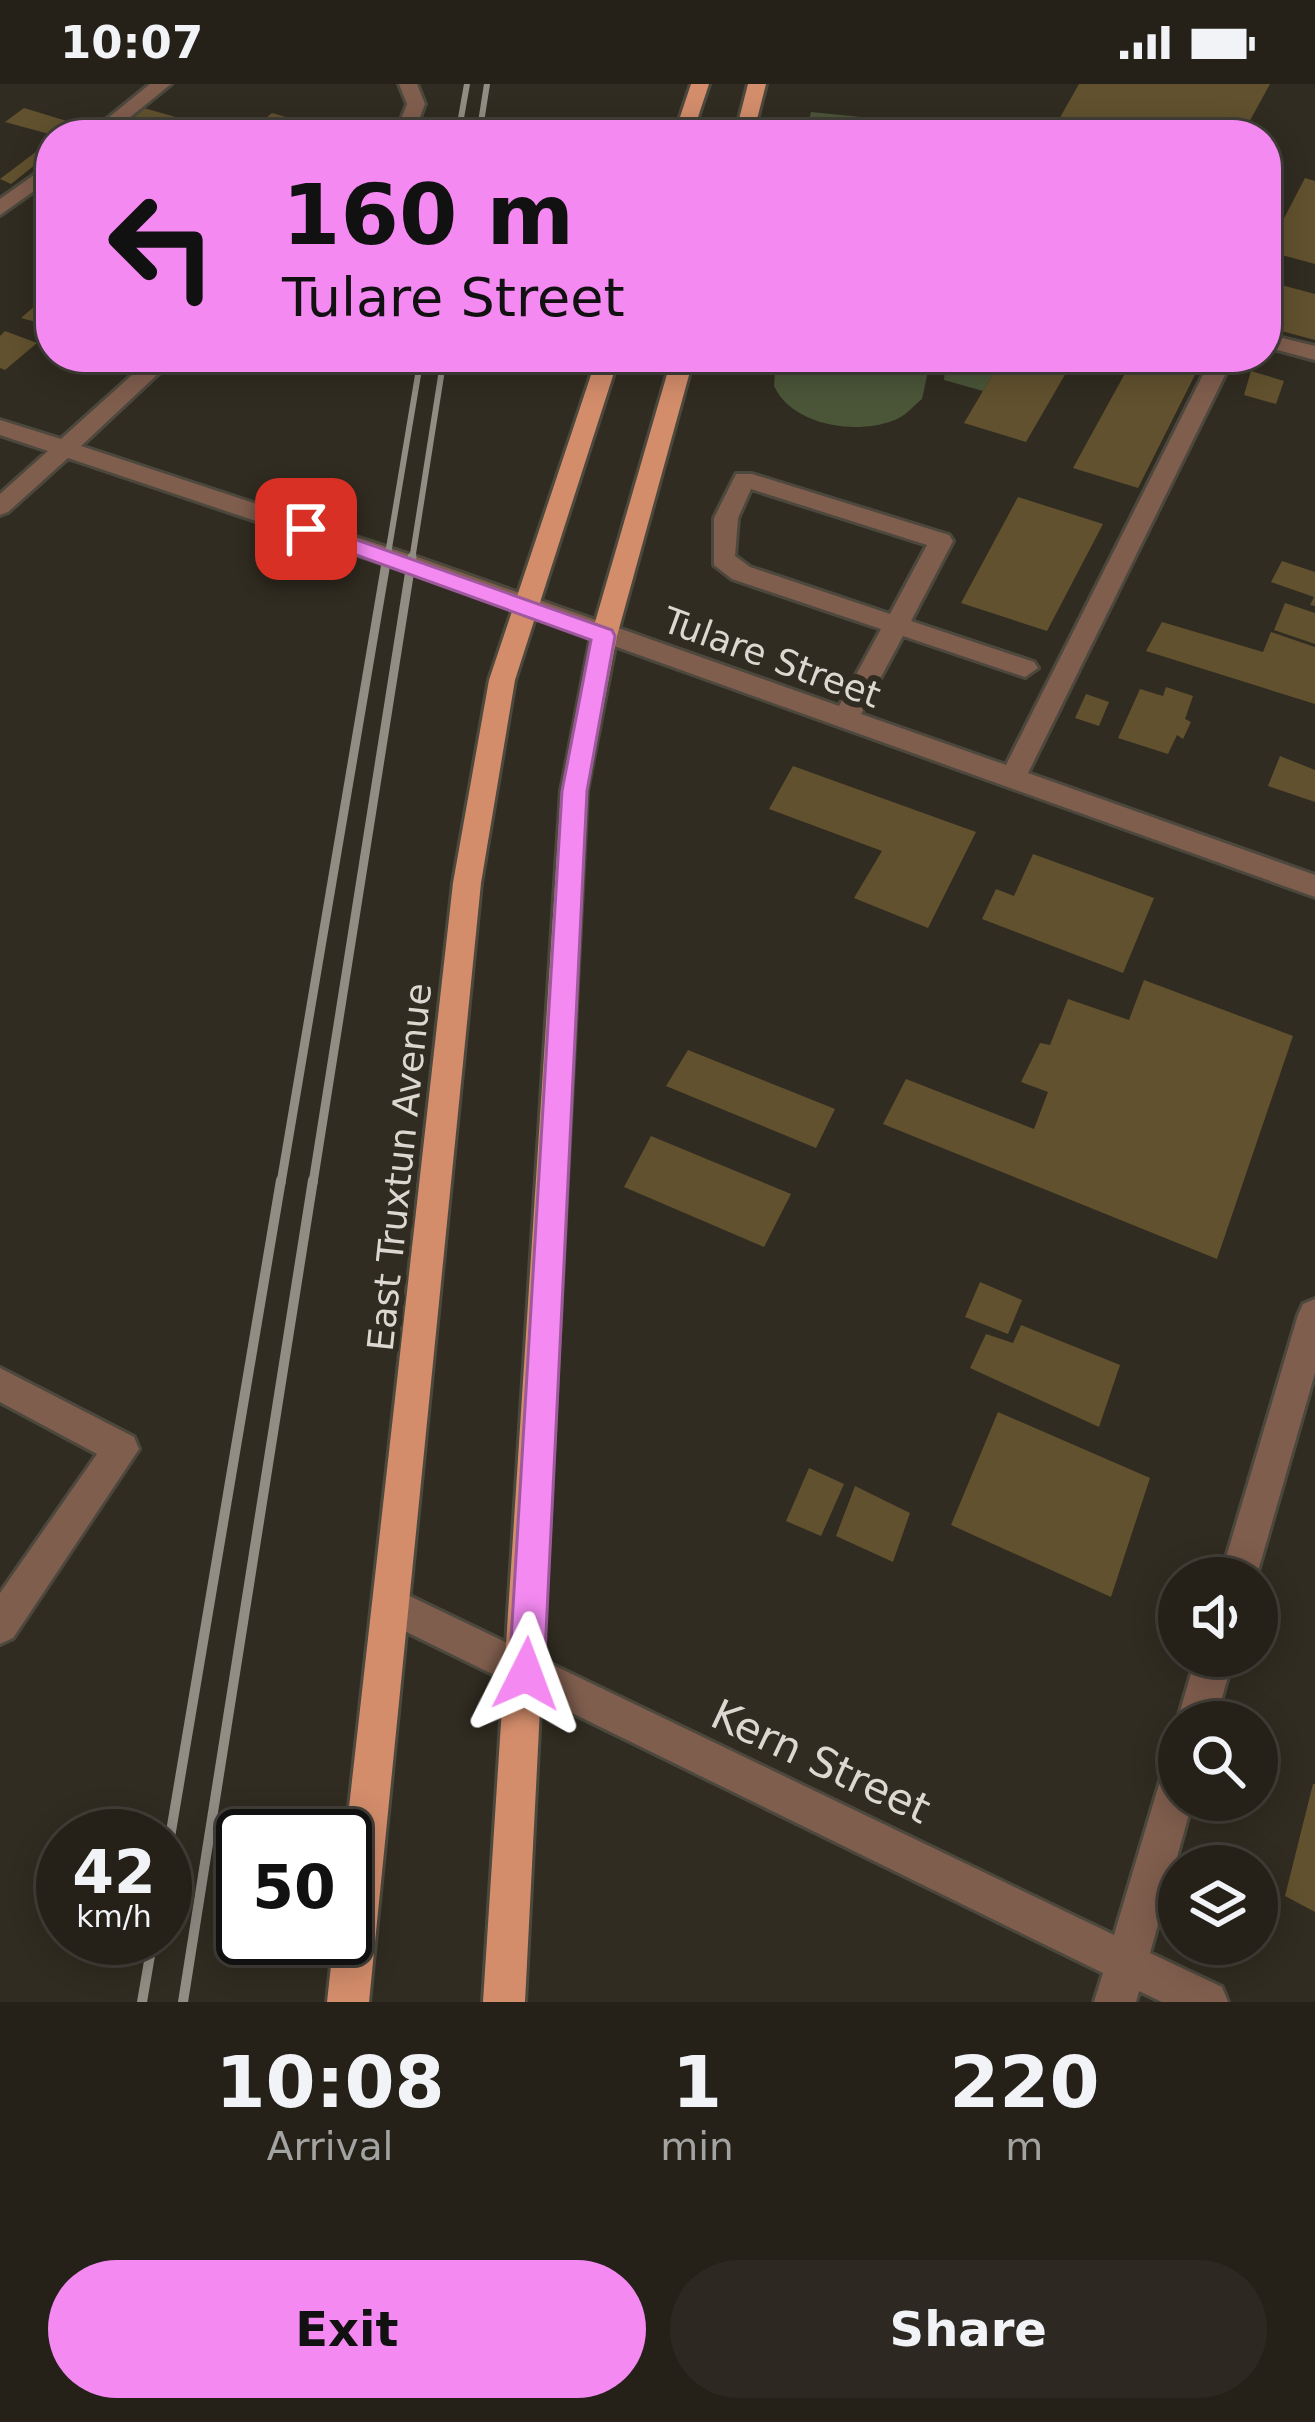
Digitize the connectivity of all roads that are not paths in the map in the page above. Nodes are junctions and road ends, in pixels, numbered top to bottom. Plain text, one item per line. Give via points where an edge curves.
1 (162, 84) edge
2 (408, 84) edge
3 (700, 84) edge
4 (757, 84) edge
5 (115, 120) edge
6 (410, 120) edge
7 (688, 120) edge
8 (748, 120) edge
9 (36, 180) edge
10 (0, 208) edge
11 (1281, 344) edge
12 (1315, 353) edge
13 (148, 372) edge
14 (603, 372) edge
15 (679, 372) edge
16 (1216, 372) edge
17 (0, 427) edge
18 (63, 449) junction
19 (0, 507) edge
20 (524, 607) junction
21 (896, 626) junction
22 (604, 636) junction
23 (1025, 668) dead end
24 (844, 722) junction
25 (1012, 779) junction
26 (1315, 886) edge
27 (1315, 1315) edge
28 (0, 1384) edge
29 (1244, 1557) edge
30 (393, 1606) junction
31 (0, 1625) edge
32 (526, 1674) junction
33 (1167, 1821) edge
34 (1127, 1960) junction
35 (348, 2002) edge
36 (504, 2002) edge
37 (1114, 2002) edge
38 (1207, 2002) edge

1 - 5 street
2 - 6 street via 416,104
3 - 7 main road
4 - 8 main road
9 - 10 street
11 - 12 street
13 - 18 street
14 - 20 main road, East Truxtun Avenue
15 - 22 main road
16 - 25 street
17 - 18 street, Tulare Street
18 - 19 street
18 - 20 street, Tulare Street
20 - 22 street, Tulare Street
20 - 30 main road, East Truxtun Avenue via 502,680 467,883
21 - 21 street via 941,541 743,479 725,518 723,559 741,573
21 - 23 street
21 - 24 street
22 - 24 street, Tulare Street
22 - 32 main road via 574,791
24 - 25 street, Tulare Street
25 - 26 street, Tulare Street
27 - 29 street
28 - 31 street via 122,1449
30 - 32 street, Kern Street
30 - 35 main road, East Truxtun Avenue
32 - 34 street, Kern Street
32 - 36 main road
33 - 34 street
34 - 37 street
34 - 38 street, Kern Street

